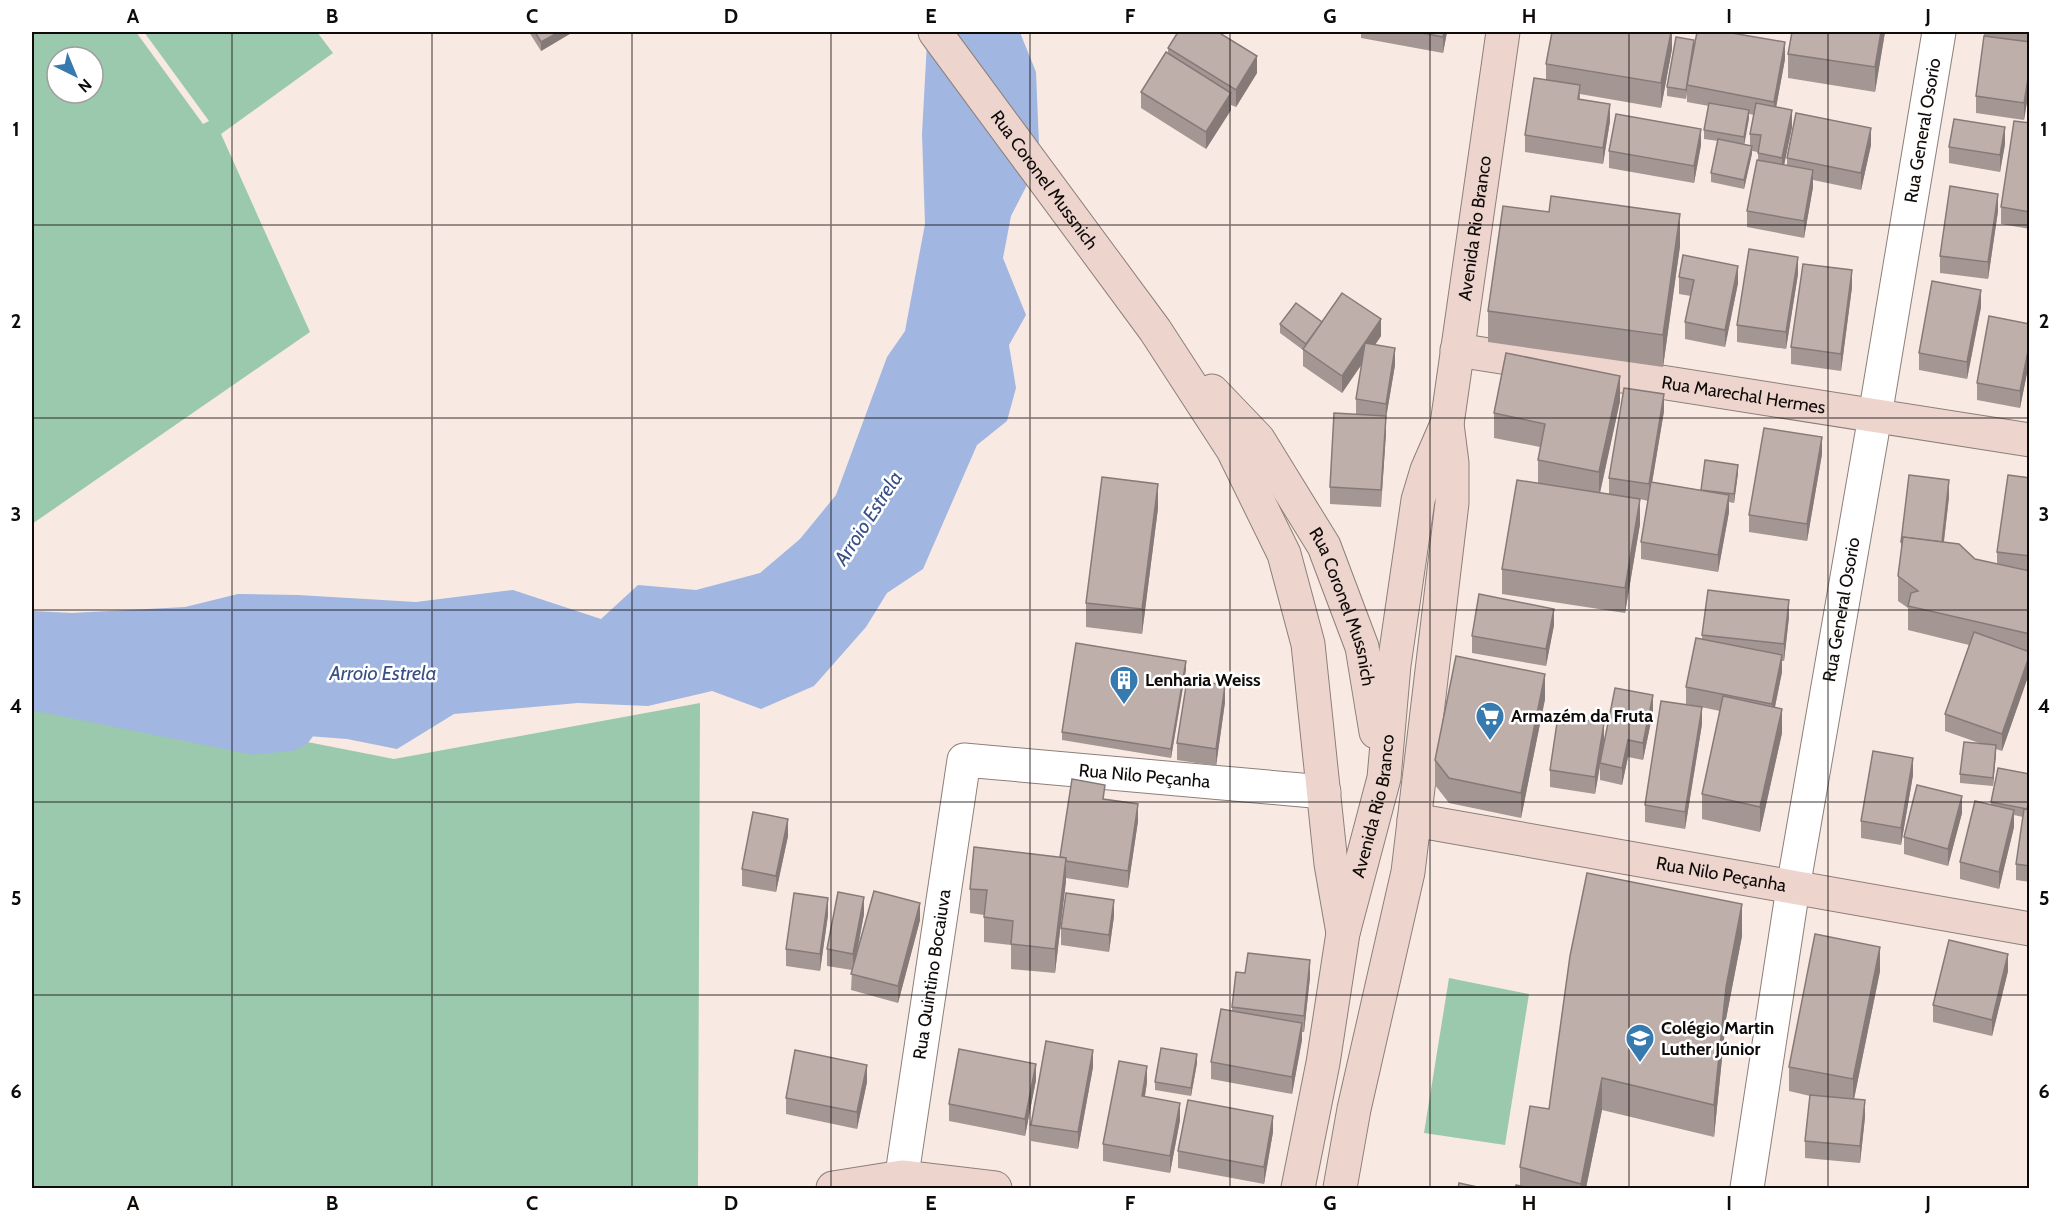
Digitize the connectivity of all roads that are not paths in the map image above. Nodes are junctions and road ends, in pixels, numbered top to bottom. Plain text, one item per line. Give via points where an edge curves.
1 (935, 32) edge
2 (1503, 32) edge
3 (1939, 32) edge
4 (1152, 326) junction
5 (1458, 350) junction
6 (1875, 416) junction
7 (1447, 424) junction
8 (2030, 440) edge
9 (964, 760) joint
10 (1384, 778) junction
11 (1324, 792) junction
12 (1414, 820) junction
13 (1793, 888) junction
14 (2030, 929) edge
15 (1343, 933) junction
16 (1391, 942) junction
17 (901, 1183) edge
18 (833, 1188) edge
19 (995, 1188) edge
20 (1298, 1188) edge
21 (1341, 1188) edge
22 (1747, 1188) edge

1 - 4 street, Rua Coronel Mussnich
2 - 5 street, Avenida Rio Branco
3 - 6 street, Rua General Osorio
4 - 10 street, Rua Coronel Mussnich via 1258,439 1324,546 1362,647
4 - 11 street, Rua Coronel Mussnich via 1233,450 1284,554 1308,644
5 - 6 street, Rua Marechal Hermes
5 - 7 street, Avenida Rio Branco
6 - 8 street, Rua Marechal Hermes
6 - 13 street, Rua General Osorio
7 - 10 street, Avenida Rio Branco via 1418,500 1394,665
7 - 12 street, Avenida Rio Branco via 1452,503
9 - 11 street, Rua Nilo Peçanha
9 - 17 street, Rua Quintino Bocaiuva
10 - 15 street, Avenida Rio Branco
10 - 16 street, Rua Coronel Mussnich via 1395,872
11 - 15 street, Rua Coronel Mussnich
12 - 13 street, Rua Nilo Peçanha
12 - 16 street, Avenida Rio Branco via 1408,872
13 - 14 street, Rua Nilo Peçanha
13 - 22 street, Rua General Osorio
15 - 20 street, Avenida Rio Branco
16 - 21 street, Avenida Rio Branco
17 - 18 street
17 - 19 street

